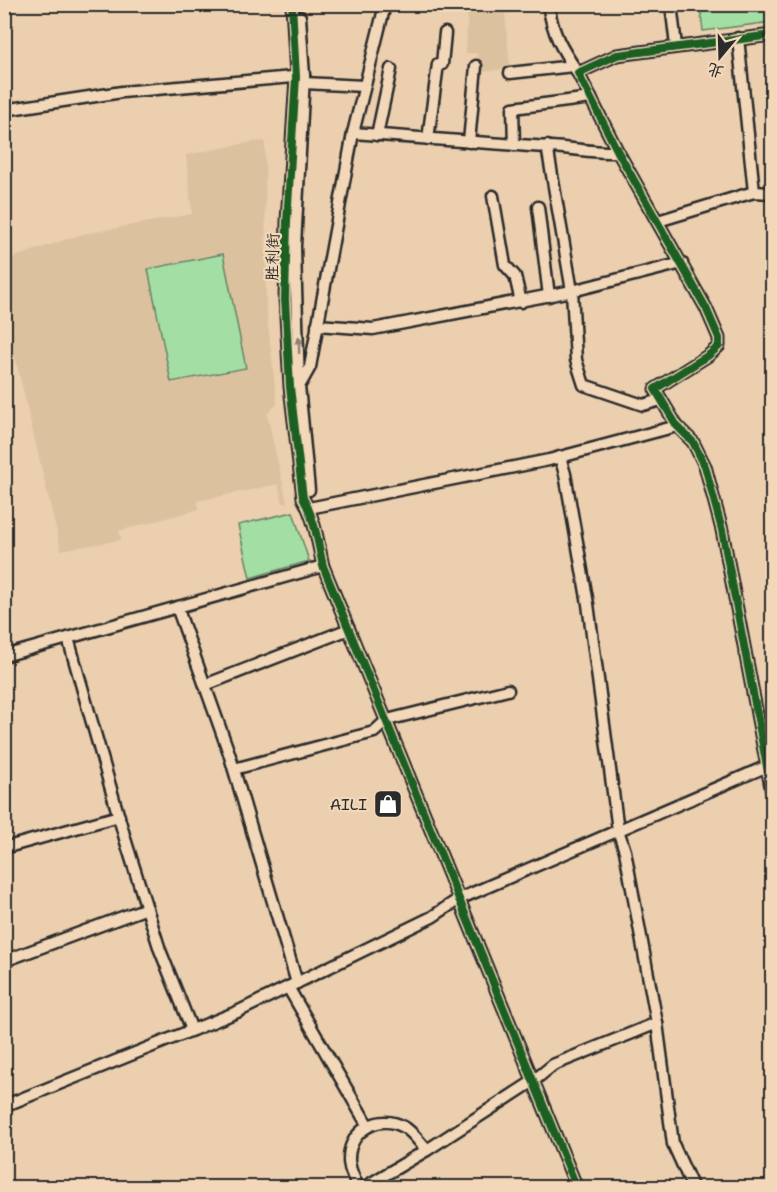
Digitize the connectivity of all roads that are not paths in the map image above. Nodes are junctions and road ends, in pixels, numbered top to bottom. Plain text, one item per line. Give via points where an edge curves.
1 (292, 4) edge
2 (299, 4) edge
3 (383, 4) edge
4 (548, 4) edge
5 (671, 4) edge
6 (445, 33) dead end
7 (772, 34) edge
8 (738, 38) junction
9 (676, 46) junction
10 (476, 66) dead end
11 (391, 69) dead end
12 (576, 69) junction
13 (510, 73) dead end
14 (301, 79) junction
15 (364, 86) junction
16 (591, 98) junction
17 (4, 110) edge
18 (352, 133) junction
19 (377, 135) junction
20 (428, 139) junction
21 (469, 142) junction
22 (514, 145) junction
23 (547, 146) junction
24 (618, 152) junction
25 (754, 192) junction
26 (772, 193) edge
27 (493, 196) dead end
28 (538, 207) dead end
29 (658, 221) junction
30 (682, 263) junction
31 (572, 291) junction
32 (549, 296) junction
33 (521, 302) junction
34 (317, 325) junction
35 (299, 386) junction
36 (661, 400) junction
37 (677, 426) junction
38 (560, 457) junction
39 (309, 508) junction
40 (323, 566) junction
41 (177, 607) junction
42 (349, 629) junction
43 (68, 638) junction
44 (4, 657) edge
45 (205, 685) junction
46 (508, 690) dead end
47 (387, 720) junction
48 (770, 765) edge
49 (234, 769) junction
50 (772, 793) edge
51 (119, 816) junction
52 (618, 830) junction
53 (4, 848) edge
54 (459, 899) junction
55 (147, 908) junction
56 (4, 961) edge
57 (293, 985) junction
58 (657, 1023) junction
59 (192, 1030) junction
60 (532, 1082) junction
61 (4, 1106) edge
62 (368, 1126) junction
63 (427, 1150) junction
64 (358, 1188) edge
65 (363, 1188) edge
66 (577, 1188) edge
67 (693, 1188) edge

1 - 14 street, 胜利街
2 - 14 street, 胜利街
3 - 15 street
4 - 12 street via 552,29
5 - 9 street
6 - 20 street
7 - 8 street
8 - 9 street
8 - 25 street
9 - 12 street via 617,55
10 - 21 street
11 - 19 street
12 - 13 street
12 - 16 street
14 - 15 street
14 - 17 street via 122,92
35 -> 14 street, 胜利街 via 295,246
14 - 39 street, 胜利街 via 287,222 285,299 303,498
15 - 18 street
16 - 22 street via 513,108
16 - 24 street
18 - 19 street
18 - 34 street
19 - 20 street
20 - 21 street
21 - 22 street
22 - 23 street
23 - 24 street
23 - 31 street
24 - 29 street
25 - 26 street
25 - 29 street
27 - 33 street via 505,266 515,276
28 - 32 street
29 - 30 street
30 - 31 street
30 - 36 street via 706,308 719,346 655,389
31 - 32 street
31 - 36 street via 576,360 584,385 643,405
32 - 33 street
33 - 34 street via 373,329
34 - 35 street via 310,367
35 - 39 street, 胜利街
36 - 37 street
37 - 38 street
37 - 48 street via 693,442 708,476
38 - 39 street
38 - 52 street via 588,604
39 - 40 street
40 - 41 street
40 - 42 street
41 - 43 street
41 - 45 street
42 - 45 street
42 - 47 street
43 - 44 street
43 - 51 street
45 - 49 street
46 - 47 street
47 - 49 street via 374,732
47 - 54 street
48 - 50 street
48 - 52 street
49 - 57 street
51 - 53 street
51 - 55 street
52 - 54 street
52 - 58 street
54 - 57 street via 432,917
54 - 60 street
55 - 56 street
55 - 59 street
57 - 59 street
57 - 62 street
58 - 60 street via 553,1065
58 - 67 street via 673,1144
59 - 61 street
60 - 63 street
60 - 66 street
62 - 63 street via 398,1124
62 - 64 street via 355,1138 349,1154
63 - 65 street

